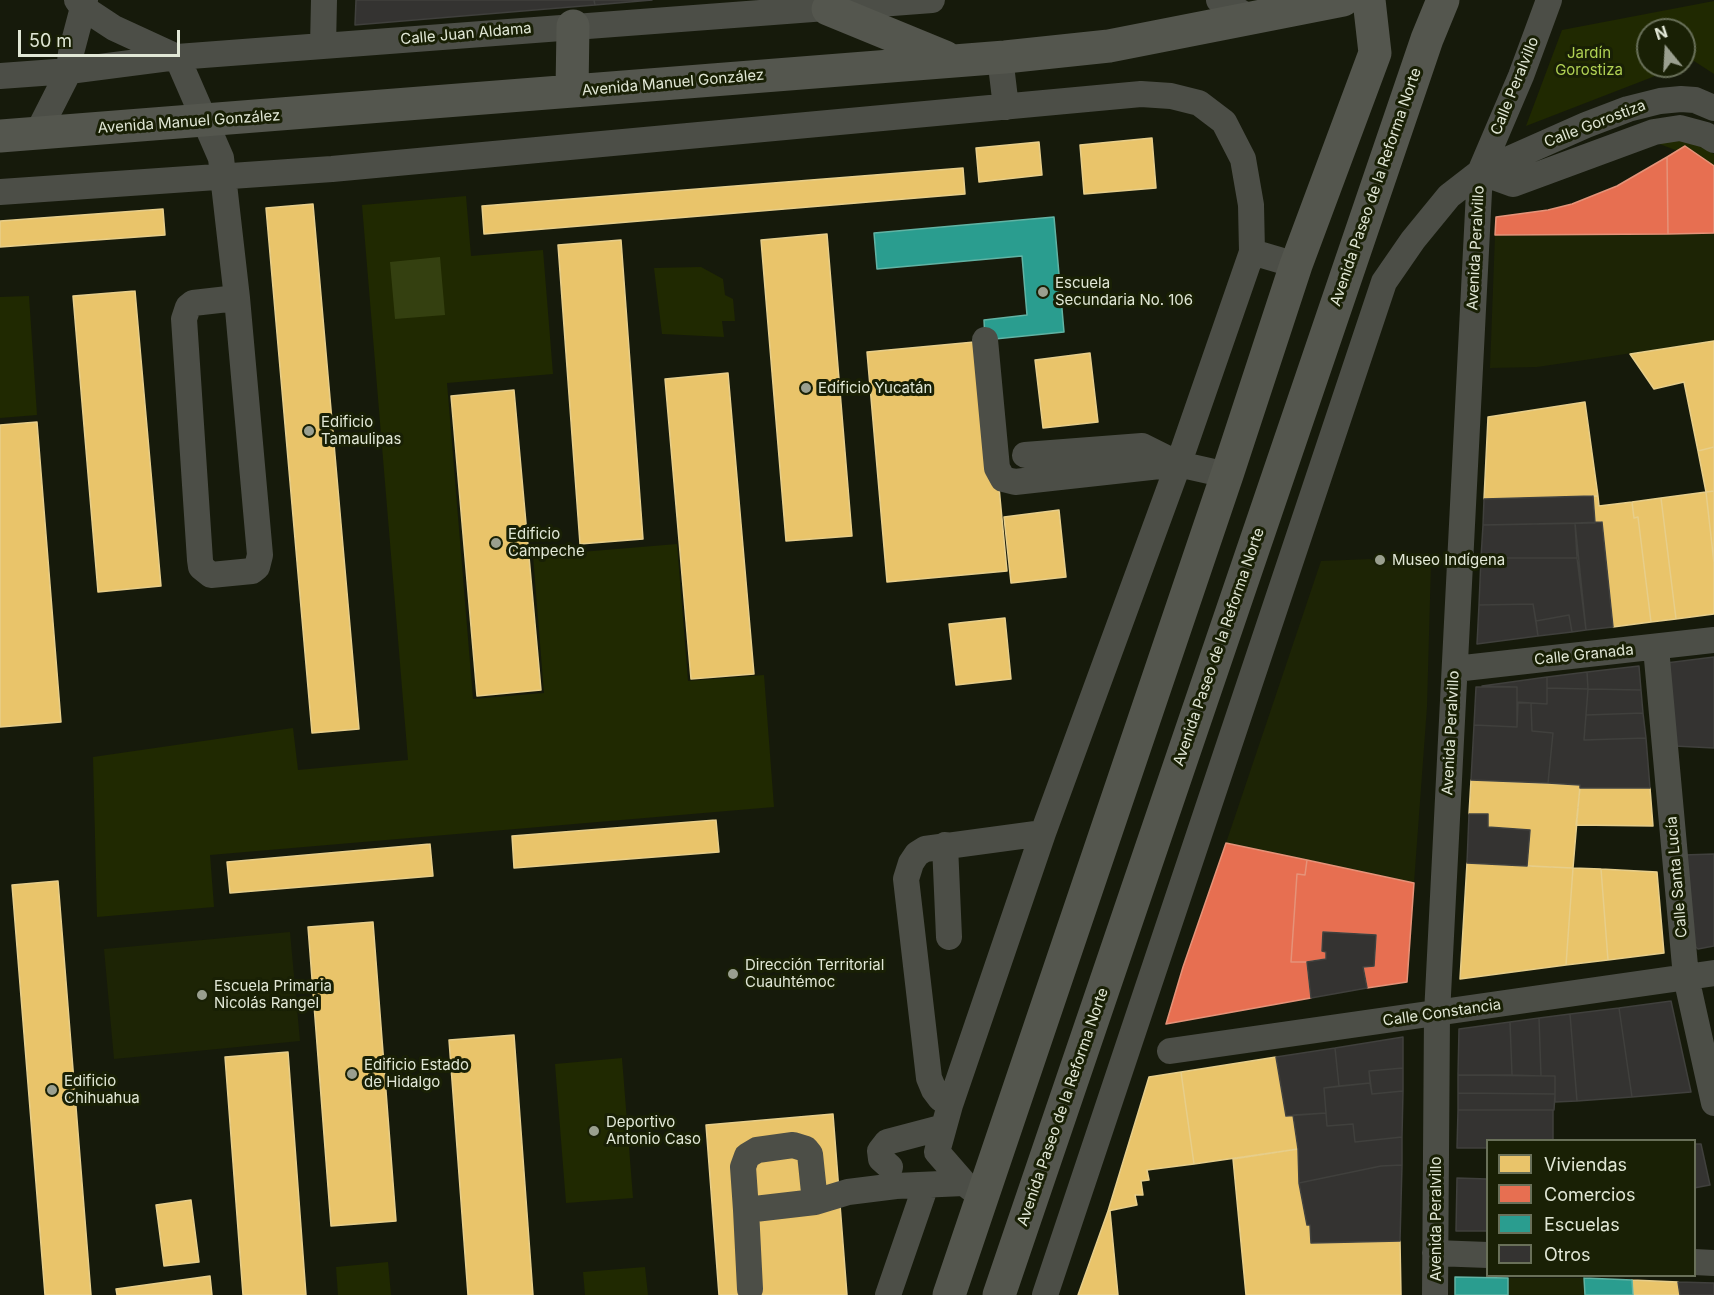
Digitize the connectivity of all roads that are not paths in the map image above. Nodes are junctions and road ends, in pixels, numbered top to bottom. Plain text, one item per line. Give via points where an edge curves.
1 (324, 0) edge
2 (932, 0) edge
3 (1219, 0) edge
4 (1343, 0) edge
5 (1370, 0) edge
6 (1443, 0) edge
7 (1549, 0) edge
8 (81, 2) edge
9 (828, 9) junction
10 (1263, 10) edge
11 (573, 26) junction
12 (323, 46) junction
13 (177, 57) junction
14 (1000, 57) junction
15 (953, 60) junction
16 (69, 71) junction
17 (0, 76) edge
18 (572, 91) junction
19 (1006, 107) junction
20 (1714, 108) edge
21 (205, 120) junction
22 (37, 134) junction
23 (0, 136) edge
24 (1714, 140) edge
25 (1480, 172) junction
26 (224, 176) junction
27 (0, 192) edge
28 (1252, 252) junction
29 (1296, 265) junction
30 (237, 298) junction
31 (986, 340) dead end
32 (1025, 455) dead end
33 (1178, 464) junction
34 (1227, 475) junction
35 (1714, 640) edge
36 (1656, 648) junction
37 (1455, 669) junction
38 (1043, 832) junction
39 (945, 845) junction
40 (949, 937) dead end
41 (1714, 973) edge
42 (1686, 977) junction
43 (1437, 1014) junction
44 (1170, 1051) dead end
45 (1714, 1103) edge
46 (947, 1116) junction
47 (890, 1167) dead end
48 (926, 1185) junction
49 (973, 1190) junction
50 (815, 1202) junction
51 (746, 1210) junction
52 (1435, 1253) junction
53 (1486, 1255) edge
54 (1696, 1262) edge
55 (1714, 1263) edge
56 (750, 1289) dead end
57 (888, 1295) edge
58 (949, 1295) edge
59 (999, 1295) edge
60 (1045, 1295) edge
61 (1435, 1295) edge

1 - 12 street
2 - 9 street, Calle Juan Aldama
3 - 10 street
4 - 10 main road, Avenida Manuel González
5 - 29 main road via 1375,53
6 - 59 main road, Avenida Paseo de la Reforma Norte
7 - 25 street, Calle Peralvillo
8 - 13 street via 114,28
8 - 16 street
9 - 11 street, Calle Juan Aldama
9 - 15 main road
10 - 14 main road, Avenida Manuel González via 1109,46
11 - 12 street, Calle Juan Aldama
11 - 18 main road
12 - 13 street, Calle Juan Aldama
13 - 16 street, Calle Juan Aldama
13 - 21 street
14 - 15 main road, Avenida Manuel González
14 - 19 street
15 - 18 main road, Avenida Manuel González
16 - 17 street, Calle Juan Aldama
16 - 22 street
18 - 21 main road, Avenida Manuel González
19 - 26 street
19 - 28 street via 1140,94 1200,103 1224,122 1243,159 1251,205
20 - 25 street, Calle Gorostiza via 1681,99 1628,109
21 - 22 main road, Avenida Manuel González
21 - 26 street
22 - 23 main road, Avenida Manuel González
24 - 25 street via 1680,128 1654,132 1513,184
25 - 37 street, Avenida Peralvillo
25 - 60 street via 1449,196 1384,282
26 - 27 street
26 - 30 street
28 - 29 street
28 - 33 street
29 - 34 main road
30 - 30 street via 260,555 252,571 211,575 205,572 200,560 184,319 193,303
31 - 33 street via 997,468 1003,479 1015,482
32 - 33 street via 1142,446
33 - 34 street
33 - 38 street
34 - 49 main road
35 - 36 street, Calle Granada
36 - 37 street, Calle Granada
36 - 42 street, Calle Santa Lucía
37 - 43 street, Avenida Peralvillo
38 - 39 street
38 - 46 street
39 - 40 street
39 - 46 street via 917,854 906,879 929,1078
41 - 42 street, Calle Constancia
42 - 43 street, Calle Constancia
42 - 45 street, Calle Santa Lucía
43 - 44 street, Calle Constancia
43 - 52 street, Avenida Peralvillo
46 - 47 street via 887,1142 880,1151 881,1159
46 - 49 street via 937,1152
48 - 49 street
48 - 50 street via 848,1192
48 - 57 street
49 - 58 main road
50 - 51 street
50 - 51 street via 810,1154 793,1145 757,1150 747,1156 743,1167
51 - 56 street
52 - 53 street
52 - 61 street, Avenida Peralvillo
54 - 55 street

